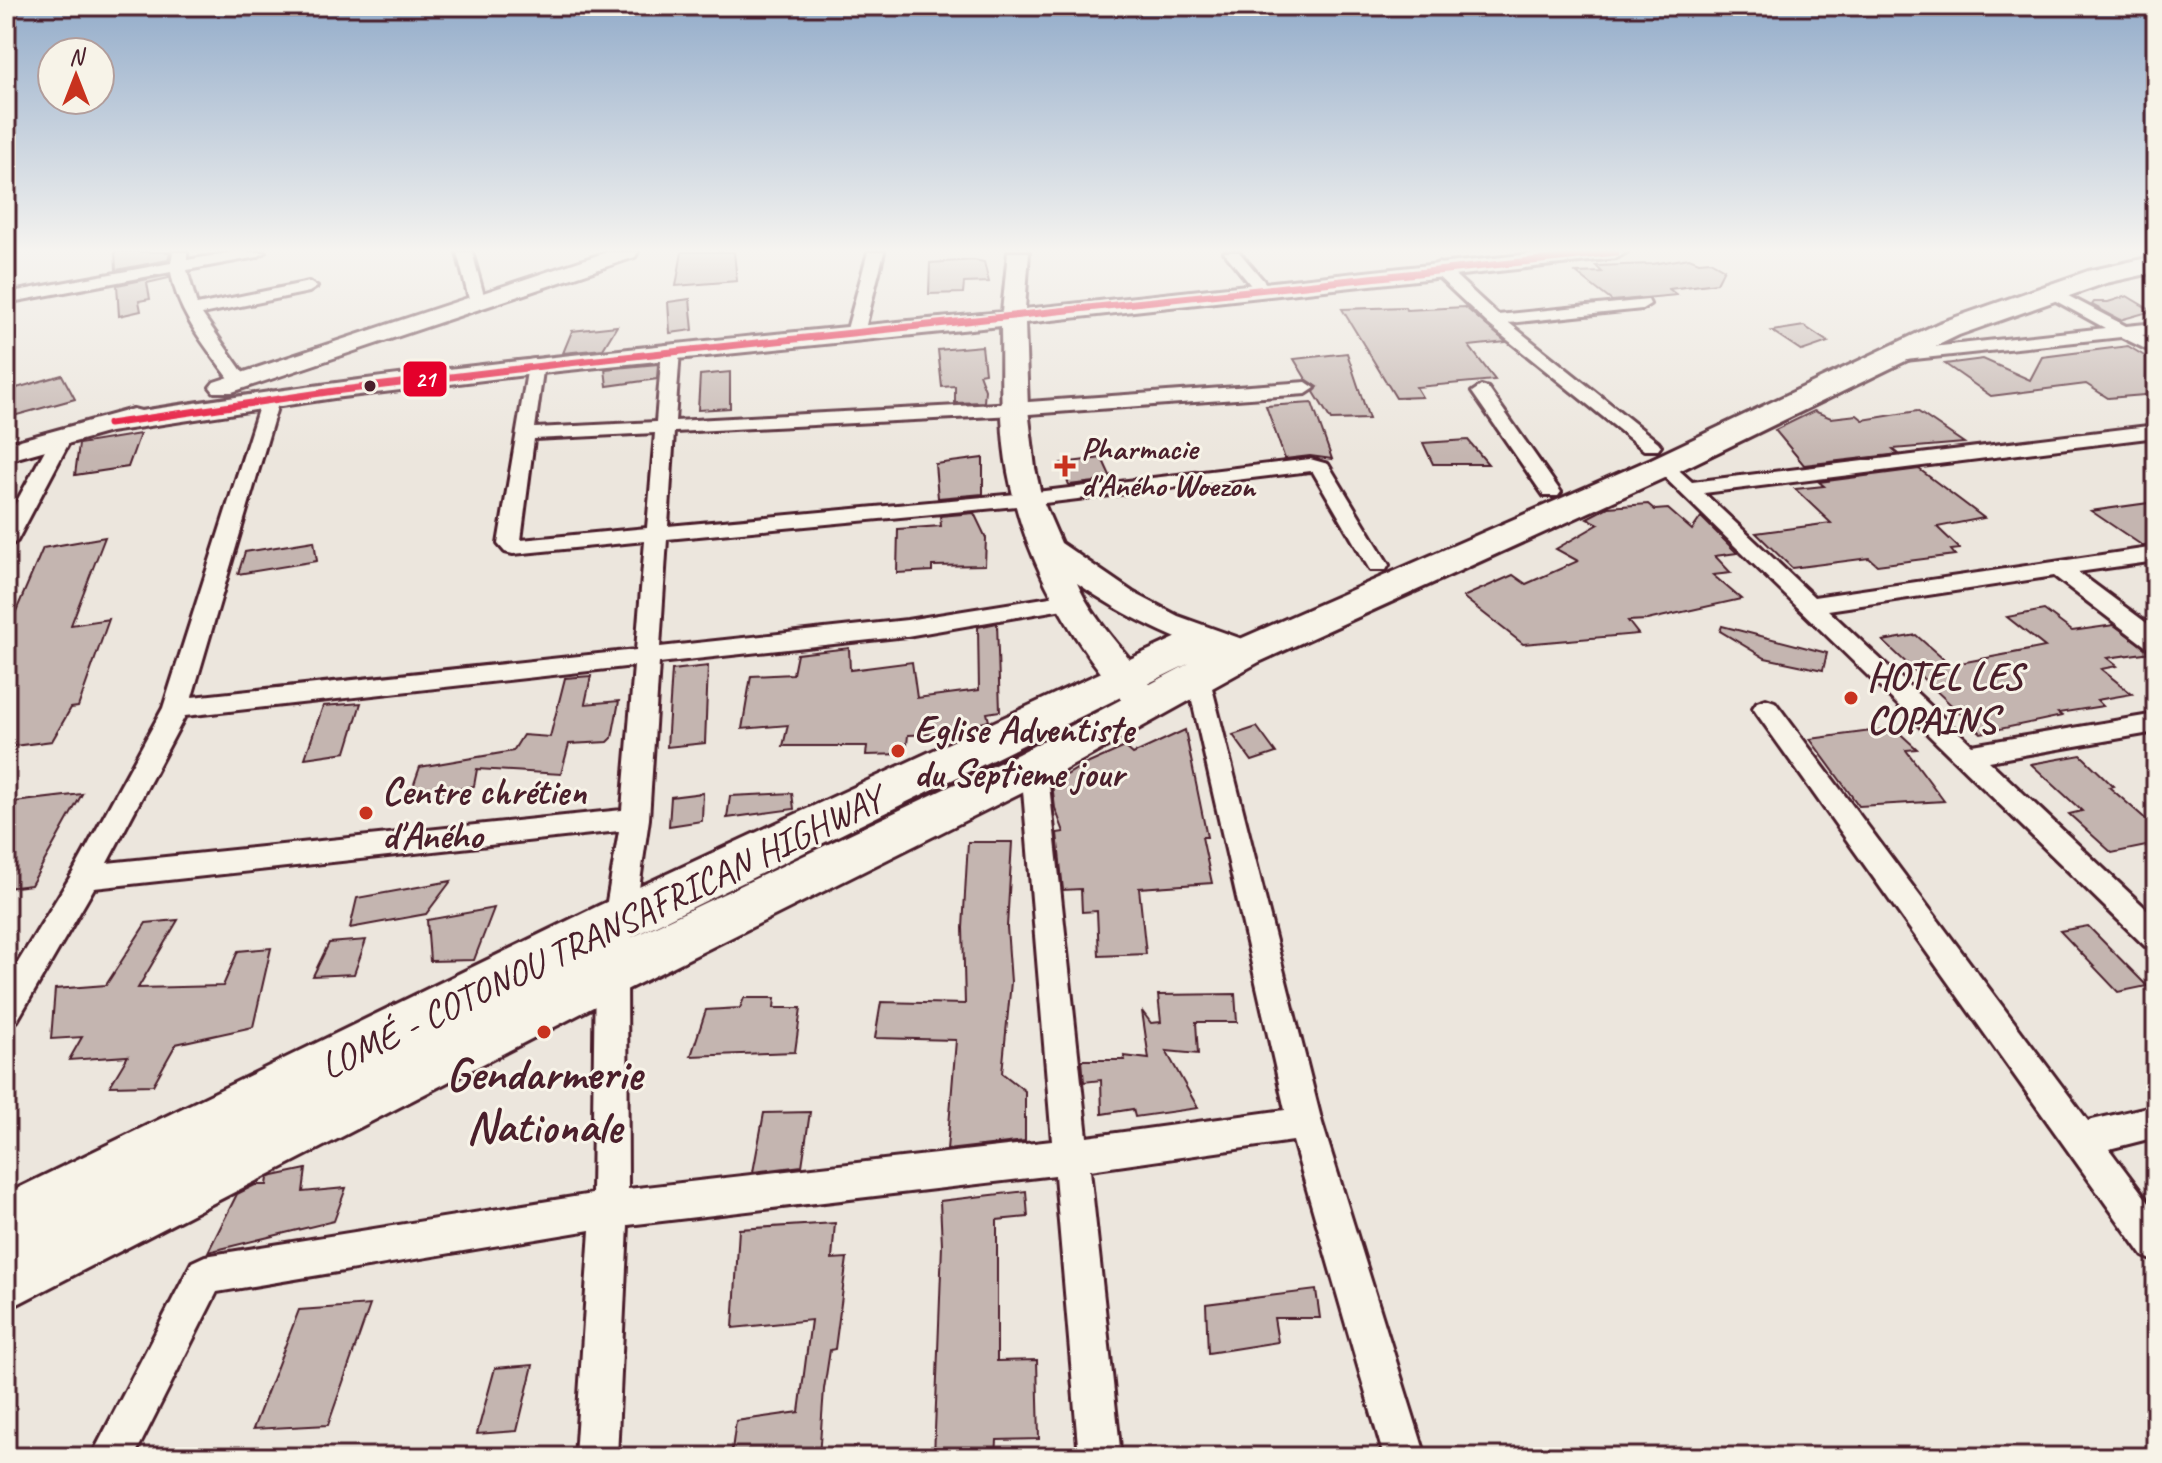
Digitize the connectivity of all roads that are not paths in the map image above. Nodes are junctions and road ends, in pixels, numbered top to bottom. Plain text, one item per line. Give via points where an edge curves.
1 (197, 320) edge
2 (425, 320) edge
3 (858, 320) edge
4 (981, 320) edge
5 (1013, 320) edge
6 (1494, 320) edge
7 (1924, 320) edge
8 (1970, 320) edge
9 (2103, 320) edge
10 (2156, 328) edge
11 (855, 333) junction
12 (2126, 333) junction
13 (2156, 349) edge
14 (671, 350) junction
15 (1896, 356) junction
16 (535, 364) junction
17 (240, 381) junction
18 (1306, 388) dead end
19 (1481, 392) dead end
20 (271, 397) junction
21 (1015, 409) junction
22 (109, 424) junction
23 (665, 426) junction
24 (2156, 431) edge
25 (525, 434) junction
26 (62, 437) junction
27 (6, 453) edge
28 (1667, 467) junction
29 (1551, 492) junction
30 (1028, 499) junction
31 (657, 536) junction
32 (6, 541) edge
33 (1050, 549) junction
34 (2156, 554) edge
35 (1378, 565) junction
36 (2058, 568) junction
37 (1069, 601) junction
38 (1810, 605) junction
39 (2156, 642) edge
40 (1217, 655) junction
41 (647, 656) junction
42 (1135, 691) junction
43 (176, 708) junction
44 (1766, 708) dead end
45 (2156, 723) edge
46 (1964, 756) junction
47 (1034, 766) junction
48 (635, 819) junction
49 (85, 877) junction
50 (616, 921) junction
51 (2156, 937) edge
52 (611, 972) junction
53 (6, 1011) edge
54 (2156, 1121) edge
55 (1305, 1123) junction
56 (2081, 1139) junction
57 (1072, 1156) junction
58 (610, 1209) junction
59 (6, 1227) edge
60 (2156, 1243) edge
61 (6, 1278) edge
62 (112, 1457) edge
63 (596, 1457) edge
64 (1100, 1457) edge
65 (1405, 1457) edge

1 - 17 street
2 - 17 street
3 - 11 street
4 - 11 street
5 - 21 street
6 - 28 street
7 - 28 highway
8 - 15 highway
9 - 12 street
10 - 12 street
11 - 14 street
12 - 13 street
12 - 15 street
14 - 16 street
14 - 23 street
15 - 28 highway
16 - 20 street
16 - 25 street
17 - 22 street
18 - 21 street
19 - 29 street
20 - 22 street
20 - 43 street
21 - 23 street
21 - 30 street
22 - 26 street
23 - 25 street
23 - 31 street
24 - 28 street
25 - 31 street via 509,544
26 - 27 street
26 - 32 street
28 - 29 highway
28 - 38 street
28 - 40 highway
29 - 35 highway
30 - 31 street
30 - 33 street
30 - 35 street via 1316,466
31 - 41 street
33 - 37 street
33 - 40 street
34 - 36 street
35 - 40 highway
36 - 38 street
36 - 39 street
37 - 41 street via 907,628
37 - 42 street
38 - 46 street
40 - 42 highway
40 - 55 street
41 - 43 street
41 - 48 street
42 - 47 highway
42 - 50 highway, LOMÉ - COTONOU TRANSAFRICAN HIGHWAY
43 - 49 street
44 - 56 street
45 - 46 street
46 - 51 street
47 - 52 highway
47 - 57 street
48 - 49 street
48 - 50 street
49 - 53 street
50 - 52 street
50 - 59 highway, LOMÉ - COTONOU TRANSAFRICAN HIGHWAY
52 - 58 street
52 - 61 highway
54 - 56 street
55 - 57 street
55 - 65 street
56 - 60 street
57 - 58 street
57 - 64 street
58 - 62 street via 205,1275
58 - 63 street

